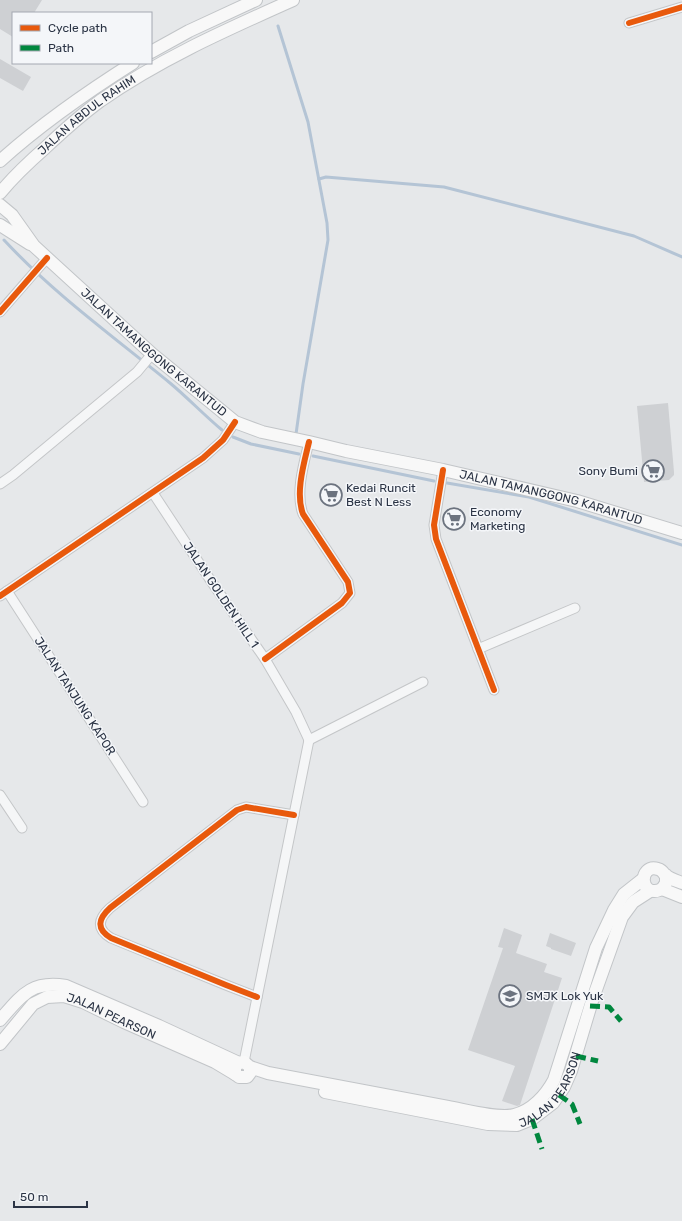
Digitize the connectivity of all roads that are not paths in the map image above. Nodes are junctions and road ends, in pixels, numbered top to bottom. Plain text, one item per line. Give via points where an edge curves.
1 (256, 0) edge
2 (293, 0) edge
3 (682, 6) edge
4 (629, 23) dead end
5 (152, 51) edge
6 (132, 64) edge
7 (0, 160) edge
8 (0, 193) edge
9 (0, 198) edge
10 (0, 204) edge
11 (0, 225) edge
12 (34, 246) junction
13 (40, 265) junction
14 (0, 312) edge
15 (149, 357) junction
16 (235, 422) junction
17 (309, 442) junction
18 (443, 470) junction
19 (0, 484) edge
20 (153, 492) junction
21 (682, 533) edge
22 (3, 593) edge
23 (575, 608) dead end
24 (478, 649) junction
25 (265, 659) junction
26 (423, 682) dead end
27 (494, 690) dead end
28 (309, 740) junction
29 (0, 795) edge
30 (143, 802) dead end
31 (294, 815) junction
32 (22, 828) dead end
33 (666, 875) junction
34 (643, 878) junction
35 (682, 883) edge
36 (656, 890) junction
37 (682, 897) edge
38 (257, 996) junction
39 (0, 1020) edge
40 (0, 1044) edge
41 (243, 1069) junction

1 - 5 main road
2 - 8 main road, JALAN ABDUL RAHIM via 181,52 99,102 19,172
3 - 4 street
6 - 7 main road, JALAN ABDUL RAHIM via 76,102
9 - 10 main road
10 - 12 main road, JALAN TAMANGGONG KARANTUD via 12,215
11 - 12 main road, JALAN TAMANGGONG KARANTUD
12 - 13 main road, JALAN TAMANGGONG KARANTUD
13 - 14 street
13 - 15 main road, JALAN TAMANGGONG KARANTUD
15 - 16 main road, JALAN TAMANGGONG KARANTUD
15 - 19 street via 137,372
16 - 17 main road, JALAN TAMANGGONG KARANTUD via 262,432
16 - 20 street via 216,447
17 - 18 main road, JALAN TAMANGGONG KARANTUD
17 - 25 street via 303,466 300,508 348,582 350,593 342,602
18 - 21 main road, JALAN TAMANGGONG KARANTUD via 577,501
18 - 24 street via 434,525 436,539
20 - 22 street
20 - 25 street, JALAN GOLDEN HILL 1
22 - 30 street, JALAN TANJUNG KAPOR
23 - 24 street
24 - 27 street
25 - 28 street, JALAN GOLDEN HILL 1
26 - 28 street
28 - 31 street
29 - 32 street
31 - 38 street
31 - 38 street via 246,807 237,810 110,908 101,918 102,930 111,938
33 - 34 main road via 660,869 653,868 646,872
33 - 35 main road
33 - 36 main road via 666,883
34 - 36 main road via 645,886
34 - 41 main road, JALAN PEARSON via 624,894 596,948 554,1080 535,1104 520,1113 508,1116 487,1114
36 - 37 main road
36 - 41 main road, JALAN PEARSON via 633,902 622,918 564,1087 553,1103 525,1123 509,1126 488,1124
38 - 41 street
39 - 41 main road, JALAN PEARSON via 19,999 34,988 54,984 66,986 159,1026
40 - 41 main road, JALAN PEARSON via 33,1004 47,997 64,996 83,1002 215,1062

